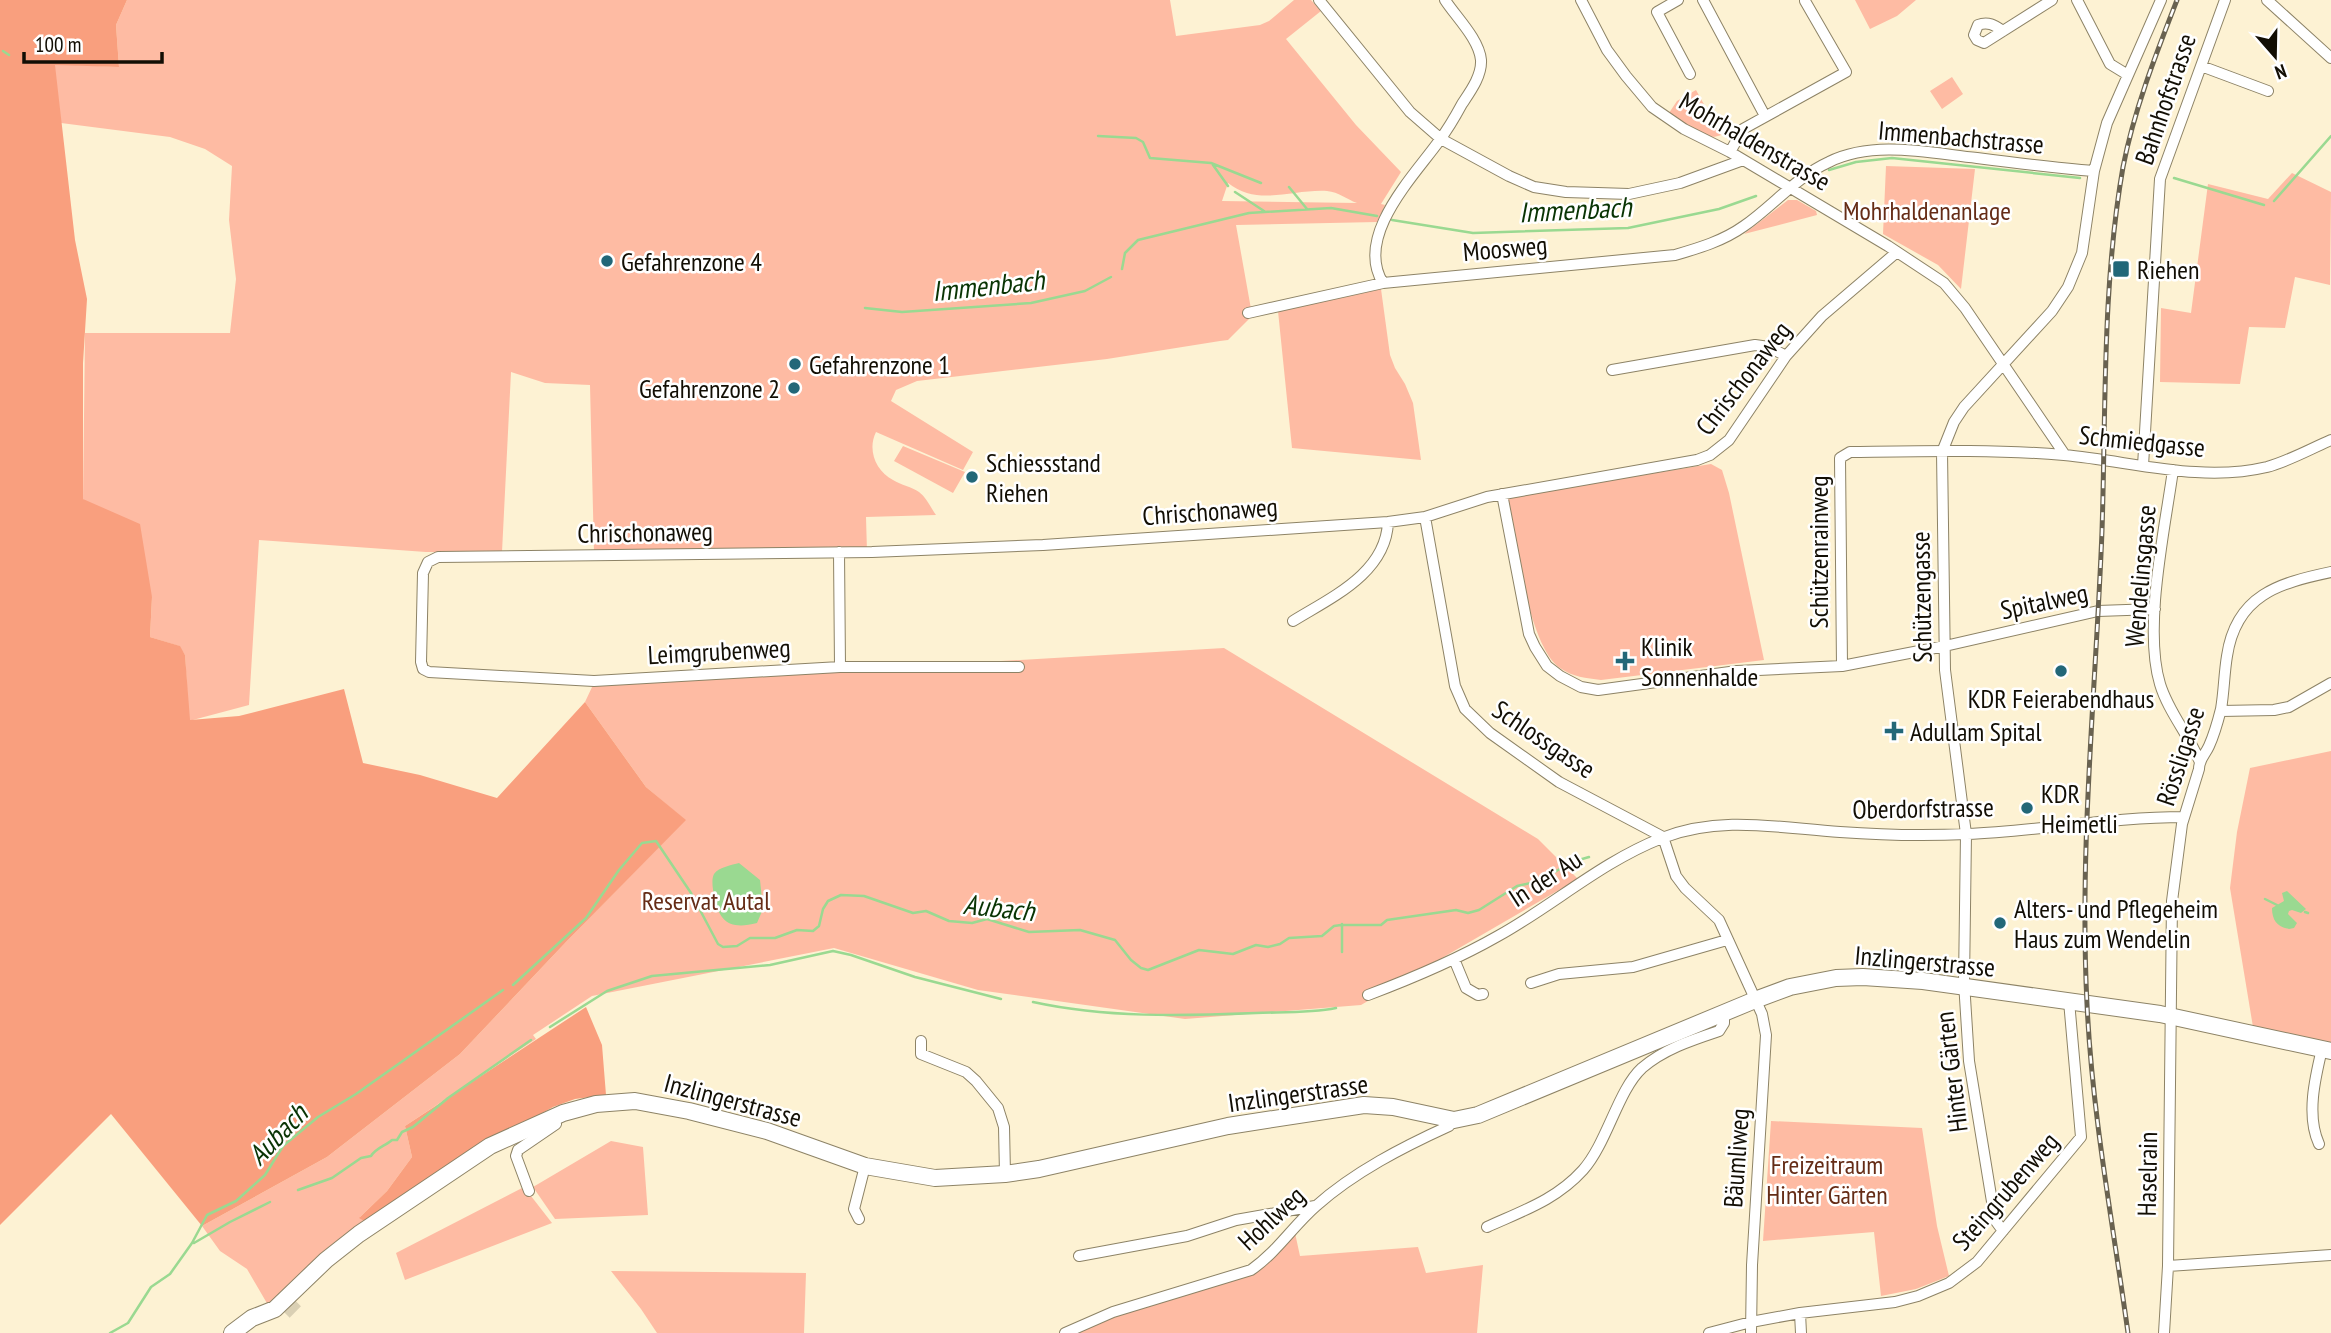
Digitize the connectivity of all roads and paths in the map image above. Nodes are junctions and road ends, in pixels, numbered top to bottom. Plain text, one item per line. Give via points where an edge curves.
1 (1320, 0) edge
2 (1445, 0) edge
3 (1581, 0) edge
4 (1651, 0) edge
5 (1678, 0) edge
6 (1703, 0) edge
7 (2052, 0) edge
8 (2077, 0) edge
9 (2161, 0) edge
10 (2225, 0) edge
11 (2267, 0) edge
12 (1805, 1) edge
13 (1657, 12) junction
14 (2003, 31) dead end
15 (2331, 58) edge
16 (2200, 66) junction
17 (1690, 74) dead end
18 (2128, 75) junction
19 (2268, 91) dead end
20 (1765, 116) junction
21 (1441, 139) junction
22 (1730, 152) junction
23 (1744, 160) junction
24 (2095, 171) junction
25 (1790, 187) junction
26 (1897, 251) junction
27 (1383, 283) junction
28 (1248, 313) dead end
29 (1786, 356) junction
30 (2003, 364) junction
31 (1612, 370) dead end
32 (2331, 440) edge
33 (1942, 452) junction
34 (2065, 455) junction
35 (2143, 466) junction
36 (2173, 470) junction
37 (1502, 494) junction
38 (1425, 517) junction
39 (1388, 522) junction
40 (839, 552) junction
41 (2331, 572) edge
42 (2155, 609) junction
43 (1293, 621) dead end
44 (1945, 646) junction
45 (1842, 666) junction
46 (840, 667) junction
47 (1019, 667) dead end
48 (423, 669) joint
49 (2331, 683) edge
50 (2221, 711) junction
51 (2199, 760) junction
52 (2184, 817) junction
53 (1966, 834) junction
54 (1663, 837) junction
55 (1727, 940) junction
56 (1454, 958) junction
57 (1531, 984) dead end
58 (1964, 986) junction
59 (1483, 994) dead end
60 (1368, 995) dead end
61 (1755, 1000) junction
62 (2069, 1001) junction
63 (1724, 1012) junction
64 (2172, 1016) junction
65 (921, 1041) dead end
66 (2326, 1050) edge
67 (570, 1115) dead end
68 (1454, 1120) junction
69 (2319, 1144) dead end
70 (865, 1166) junction
71 (1005, 1174) junction
72 (529, 1191) dead end
73 (1315, 1206) junction
74 (859, 1219) dead end
75 (1487, 1227) dead end
76 (2003, 1231) junction
77 (2331, 1255) edge
78 (1079, 1256) dead end
79 (2168, 1266) junction
80 (312, 1273) junction
81 (298, 1298) tunnel mouth
82 (1800, 1313) junction
83 (274, 1315) junction
84 (1751, 1327) edge
85 (232, 1333) edge
86 (246, 1333) edge
87 (1065, 1333) edge
88 (1709, 1333) edge
89 (1801, 1333) edge
90 (2164, 1333) edge

1 - 21 street via 1410,112
2 - 21 street via 1481,60 1475,82
3 - 22 street, Mohrhaldenstrasse via 1607,50 1652,107
4 - 13 street
5 - 13 street
6 - 20 street
7 - 14 street
8 - 18 street via 2110,64
9 - 18 street, Schützengasse
10 - 16 street, Bahnhofstrasse
11 - 15 street
12 - 20 street via 1846,72
13 - 17 street
16 - 19 street
16 - 35 street, Bahnhofstrasse via 2160,179
18 - 24 street, Schützengasse via 2107,123
20 - 22 street via 1743,129
21 - 23 street via 1509,177 1566,192 1629,194 1680,183
21 - 27 street via 1388,211 1376,263
22 - 23 street, Mohrhaldenstrasse
23 - 25 street, Mohrhaldenstrasse
24 - 25 street, Immenbachstrasse via 1867,150 1829,162
24 - 30 street, Schützengasse via 2082,253 2068,287
25 - 26 street, Mohrhaldenstrasse
25 - 27 street, Moosweg via 1743,227 1675,255
26 - 29 street, Chrischonaweg via 1822,316
26 - 30 street, Mohrhaldenstrasse via 1944,284
27 - 28 street, Moosweg
29 - 31 street via 1755,345
29 - 37 street, Chrischonaweg via 1729,440 1710,455
30 - 33 street, Schützengasse via 1964,407
30 - 34 street, Mohrhaldenstrasse
32 - 36 street, Schmiedgasse via 2268,466 2226,472
33 - 34 street, Schmiedgasse
33 - 44 street, Schützengasse
33 - 45 street, Schützenrainweg via 1850,452 1840,458
34 - 35 street, Schmiedgasse
35 - 36 street, Schmiedgasse
36 - 42 street, Wendelinsgasse
37 - 38 street, Chrischonaweg
37 - 45 street, Spitalweg via 1529,634 1547,666 1581,687 1598,690 1737,671
38 - 39 street, Chrischonaweg
38 - 54 street, Schlossgasse via 1455,686 1465,709 1490,733 1559,782
39 - 40 street, Chrischonaweg via 1043,545
39 - 43 street via 1387,536 1372,567
40 - 46 street
40 - 48 street, Chrischonaweg via 438,557 428,562 423,573
41 - 50 street, Rössligasse via 2279,585 2244,612 2227,653
42 - 44 street, Spitalweg via 2089,613
42 - 51 street, Wendelinsgasse via 2160,684
44 - 45 street, Spitalweg
44 - 53 street, Schützengasse
46 - 47 street, Leimgrubenweg
46 - 48 street, Leimgrubenweg via 594,681
49 - 50 street via 2289,707
50 - 51 street, Rössligasse via 2210,745
51 - 52 street, Rössligasse
52 - 53 street, Oberdorfstrasse via 2124,818
52 - 64 street, Rössligasse via 2172,901
53 - 54 street, Oberdorfstrasse via 1839,832 1738,823
53 - 58 street, Schützengasse
54 - 55 street, Bäumliweg via 1676,876 1719,920
54 - 56 street, In der Au via 1613,860 1500,935
55 - 57 street via 1633,967 1559,974
55 - 61 street, Bäumliweg
56 - 59 street via 1466,988
56 - 60 street, In der Au
58 - 61 street, Inzlingerstrasse via 1836,978
58 - 62 street, Inzlingerstrasse
58 - 76 street, Hinter Gärten via 1971,1074 1994,1220
61 - 63 street, Inzlingerstrasse
61 - 84 street, Bäumliweg via 1766,1035
62 - 64 street, Inzlingerstrasse
62 - 76 street, Steingrubenweg via 2081,1137
63 - 68 street, Inzlingerstrasse via 1478,1115
63 - 75 street via 1719,1031 1661,1054 1640,1070 1593,1158 1570,1184 1539,1205
64 - 66 street, Inzlingerstrasse
64 - 79 street, Haselrain
65 - 71 street via 921,1055 966,1072 998,1108 1004,1127
66 - 69 street, Inzlingerstrasse via 2314,1094 2313,1128
67 - 72 street via 518,1150
68 - 71 street, Inzlingerstrasse via 1393,1107 1353,1106 1228,1126
68 - 73 street, Hohlweg via 1388,1155
70 - 71 street, Inzlingerstrasse via 935,1178
70 - 74 street via 854,1209
70 - 80 street, Inzlingerstrasse via 767,1131 689,1111 635,1101 592,1105 563,1112 490,1146 359,1234
73 - 78 street
73 - 87 street, Hohlweg via 1267,1259 1251,1270 1113,1312
76 - 82 street, Steingrubenweg via 1977,1262 1938,1289 1895,1302
77 - 79 street
79 - 90 street, Haselrain
80 - 81 street, Inzlingerstrasse
80 - 83 street, Inzlingerstrasse
82 - 84 street, Steingrubenweg
82 - 89 street
83 - 85 street via 252,1318
83 - 86 street
84 - 88 street, Steingrubenweg

